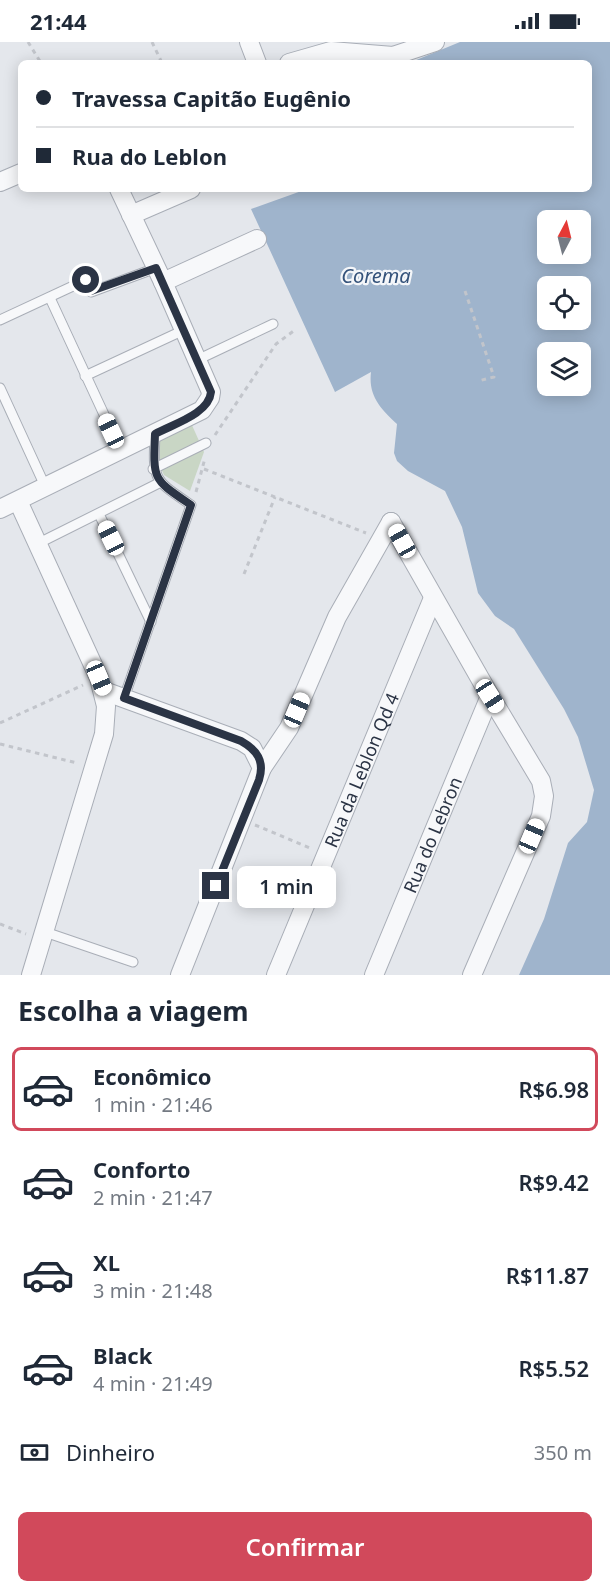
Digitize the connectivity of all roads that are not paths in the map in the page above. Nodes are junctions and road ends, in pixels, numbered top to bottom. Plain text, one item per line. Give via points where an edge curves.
1 (249, 42) edge
2 (435, 42) edge
3 (330, 46) edge
4 (257, 60) edge
5 (296, 60) edge
6 (18, 174) edge
7 (0, 182) edge
8 (120, 192) edge
9 (184, 192) edge
10 (131, 215) junction
11 (257, 239) dead end
12 (159, 275) junction
13 (50, 298) junction
14 (0, 320) edge
15 (273, 324) dead end
16 (184, 330) junction
17 (197, 360) junction
18 (85, 376) junction
19 (0, 388) edge
20 (155, 434) junction
21 (206, 443) road end
22 (120, 449) junction
23 (153, 469) junction
24 (159, 483) junction
25 (45, 486) junction
26 (18, 501) junction
27 (0, 508) edge
28 (99, 513) junction
29 (37, 544) junction
30 (433, 598) junction
31 (151, 622) junction
32 (102, 684) junction
33 (490, 696) junction
34 (124, 698) junction
35 (262, 768) junction
36 (44, 936) junction
37 (133, 963) dead end
38 (31, 975) edge
39 (180, 975) edge
40 (276, 975) edge
41 (374, 975) edge
42 (472, 975) edge

1 - 4 street
2 - 3 street via 393,56
3 - 5 street
6 - 7 street
8 - 10 street
9 - 10 street
10 - 12 street
11 - 12 street
12 - 13 lane via 91,291 86,280
12 - 16 street
13 - 14 lane
13 - 18 lane
15 - 17 lane
16 - 17 street
16 - 18 lane
17 - 20 street via 211,392 207,405
18 - 22 lane
19 - 25 lane
20 - 22 street
20 - 23 lane
21 - 23 lane
22 - 25 street
23 - 24 lane
24 - 28 lane
24 - 31 lane via 191,505
25 - 26 street
26 - 27 street
26 - 29 street
28 - 29 lane
28 - 31 lane
29 - 32 street
30 - 33 street
30 - 35 street via 391,522 337,616 289,728
30 - 40 street, Rua da Leblon Qd 4
31 - 34 lane
32 - 34 street
32 - 36 street via 107,720
33 - 41 street, Rua do Lebron
33 - 42 street via 535,766 544,796 541,816
34 - 35 street via 241,741 252,748
35 - 39 street
36 - 37 lane
36 - 38 street

